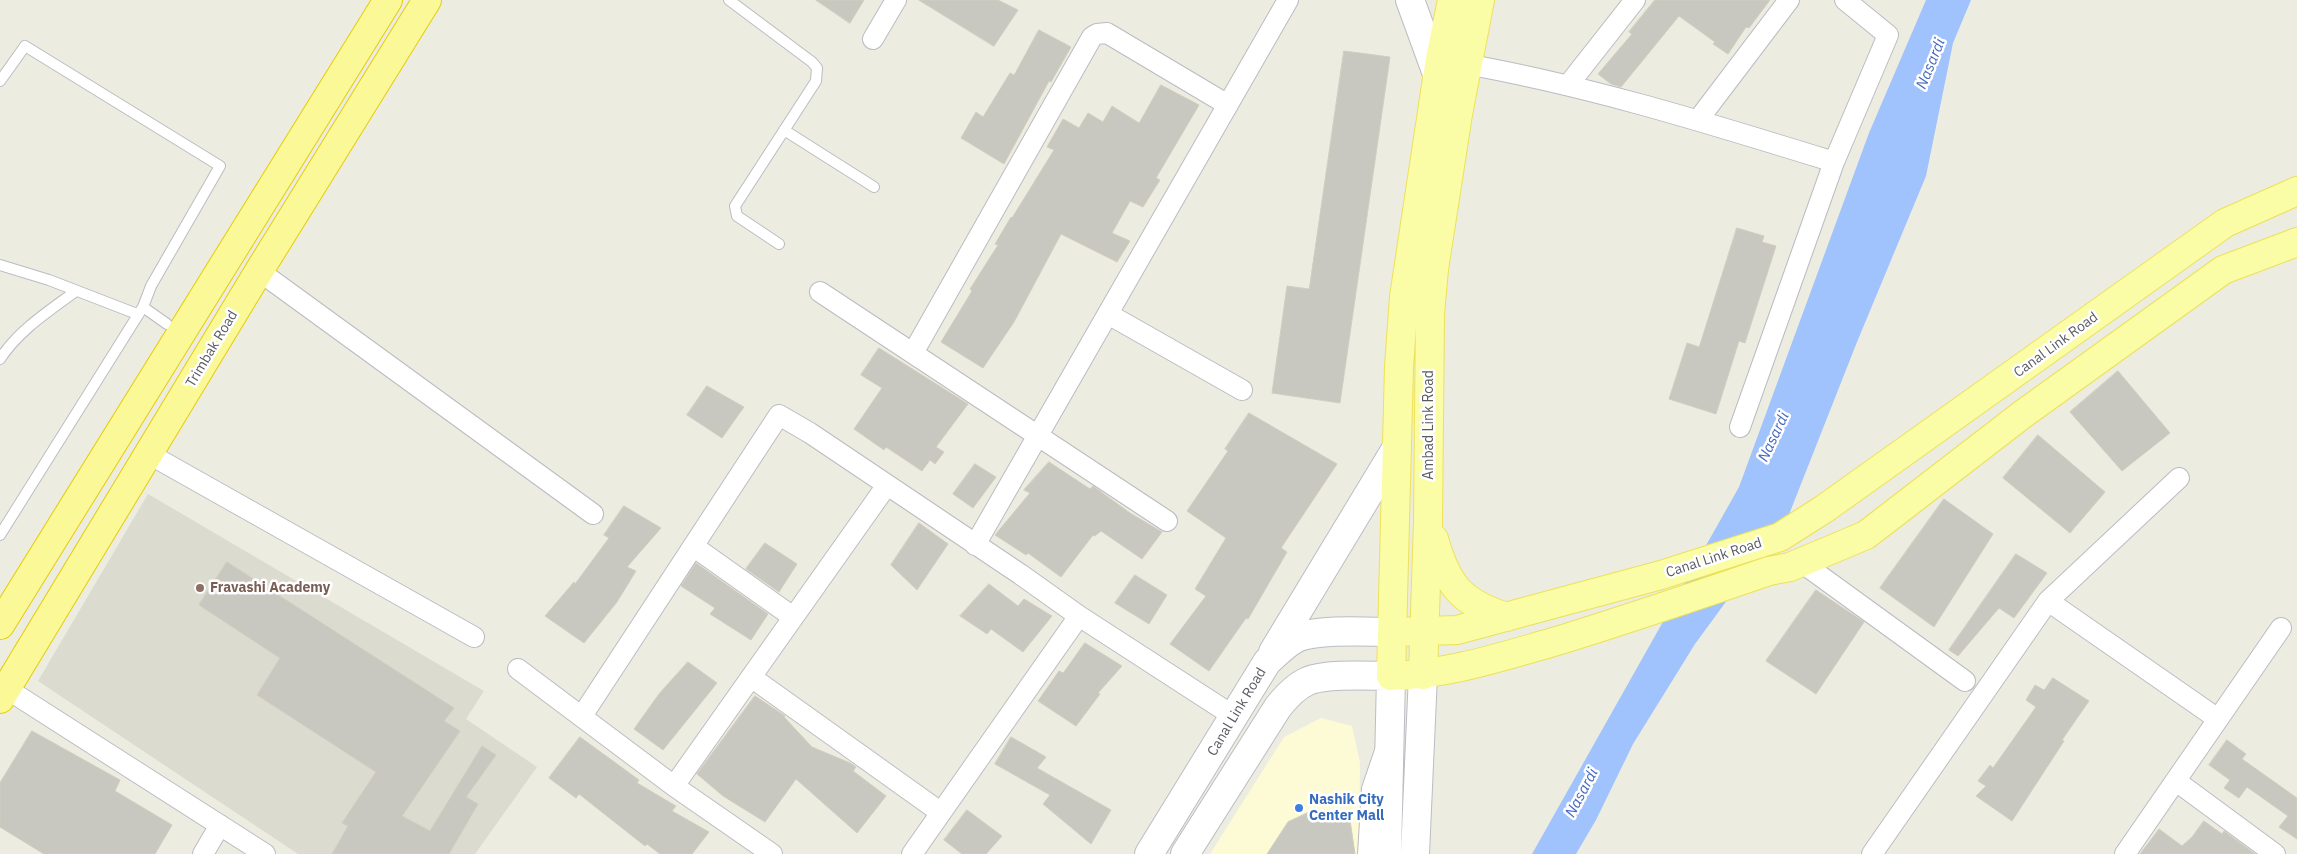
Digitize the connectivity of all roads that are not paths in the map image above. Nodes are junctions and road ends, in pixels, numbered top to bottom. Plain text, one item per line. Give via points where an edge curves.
1 (388, 0) edge
2 (426, 0) edge
3 (729, 0) edge
4 (896, 0) edge
5 (1288, 0) edge
6 (1410, 0) edge
7 (1452, 0) edge
8 (1480, 0) edge
9 (1634, 0) edge
10 (1789, 0) edge
11 (1845, 0) edge
12 (873, 39) dead end
13 (1468, 64) junction
14 (1439, 67) junction
15 (0, 81) edge
16 (1569, 84) junction
17 (1228, 105) junction
18 (1698, 120) junction
19 (784, 130) junction
20 (1834, 162) junction
21 (874, 187) dead end
22 (2297, 191) edge
23 (2297, 242) edge
24 (780, 244) dead end
25 (0, 266) edge
26 (259, 271) junction
27 (76, 291) junction
28 (820, 292) dead end
29 (140, 310) junction
30 (1108, 314) junction
31 (175, 329) junction
32 (913, 353) junction
33 (0, 359) edge
34 (1242, 390) dead end
35 (1740, 427) dead end
36 (1038, 436) junction
37 (1397, 447) junction
38 (149, 454) junction
39 (2179, 478) dead end
40 (887, 485) junction
41 (593, 514) dead end
42 (1167, 521) dead end
43 (1428, 521) junction
44 (0, 535) edge
45 (976, 545) junction
46 (694, 546) junction
47 (1801, 562) junction
48 (2048, 601) junction
49 (1079, 616) junction
50 (793, 617) junction
51 (1507, 617) junction
52 (0, 626) edge
53 (2281, 628) dead end
54 (1424, 631) junction
55 (1392, 632) junction
56 (474, 637) dead end
57 (1267, 662) junction
58 (518, 669) dead end
59 (1423, 675) junction
60 (1391, 676) junction
61 (751, 677) junction
62 (1965, 680) dead end
63 (3, 694) edge
64 (582, 716) junction
65 (1235, 717) junction
66 (2218, 719) junction
67 (2176, 781) junction
68 (674, 786) junction
69 (940, 812) junction
70 (1379, 816) junction
71 (220, 825) junction
72 (203, 854) edge
73 (265, 854) edge
74 (772, 854) edge
75 (912, 854) edge
76 (1149, 854) edge
77 (1184, 854) edge
78 (1368, 854) edge
79 (1387, 854) edge
80 (1415, 854) edge
81 (1872, 854) edge
82 (2126, 854) edge
83 (2275, 854) edge

1 - 31 highway
2 - 26 highway, Trimbak Road
3 - 19 lane via 817,68 816,81
4 - 12 street
5 - 17 street
6 - 14 main road
7 - 14 main road
8 - 13 main road, Ambad Link Road
9 - 16 street
10 - 18 street
11 - 20 street via 1888,35
13 - 14 street
13 - 16 street
13 - 43 main road, Ambad Link Road via 1434,269 1430,314
14 - 37 main road via 1404,297
15 - 29 lane via 24,46 220,166
16 - 18 street
17 - 30 street
17 - 32 street via 1107,33 1092,37
18 - 20 street
19 - 21 lane
19 - 24 lane via 735,206 738,216
20 - 35 street
22 - 51 main road, Canal Link Road via 2225,223 1824,509 1780,536 1661,575
23 - 47 main road via 2223,270 2023,414 1866,535
25 - 27 lane
26 - 38 highway, Trimbak Road
26 - 41 street
27 - 29 lane
27 - 33 lane via 29,326 8,346
28 - 32 street
29 - 31 lane
29 - 44 lane
30 - 34 street
30 - 36 street
31 - 52 highway
32 - 36 street
36 - 42 street
36 - 45 street
37 - 55 main road
37 - 57 main road
38 - 56 street
38 - 63 highway, Trimbak Road
39 - 48 street
40 - 45 street
40 - 46 street via 779,415
40 - 50 street
43 - 51 main road via 1440,560 1452,583 1471,603
43 - 54 main road, Ambad Link Road
45 - 49 street
46 - 50 street
46 - 64 street
47 - 59 main road via 1487,662
47 - 62 street
48 - 66 street
48 - 81 street
49 - 65 street
49 - 69 street
50 - 61 street
51 - 54 main road, Canal Link Road via 1457,630
53 - 66 street
54 - 55 main road, Canal Link Road
54 - 59 main road, Ambad Link Road
55 - 57 main road, Canal Link Road via 1309,634 1295,639
55 - 60 main road
57 - 65 main road, Canal Link Road
58 - 64 street
59 - 60 main road
59 - 80 main road, Ambad Link Road
60 - 70 main road via 1389,740
60 - 77 main road via 1320,677 1296,688 1278,706
61 - 68 street
61 - 69 street
63 - 71 street
64 - 68 street
65 - 76 main road, Canal Link Road
66 - 67 street
67 - 82 street
67 - 83 street
68 - 74 street
69 - 75 street
70 - 78 street
70 - 79 main road
71 - 72 street
71 - 73 street

